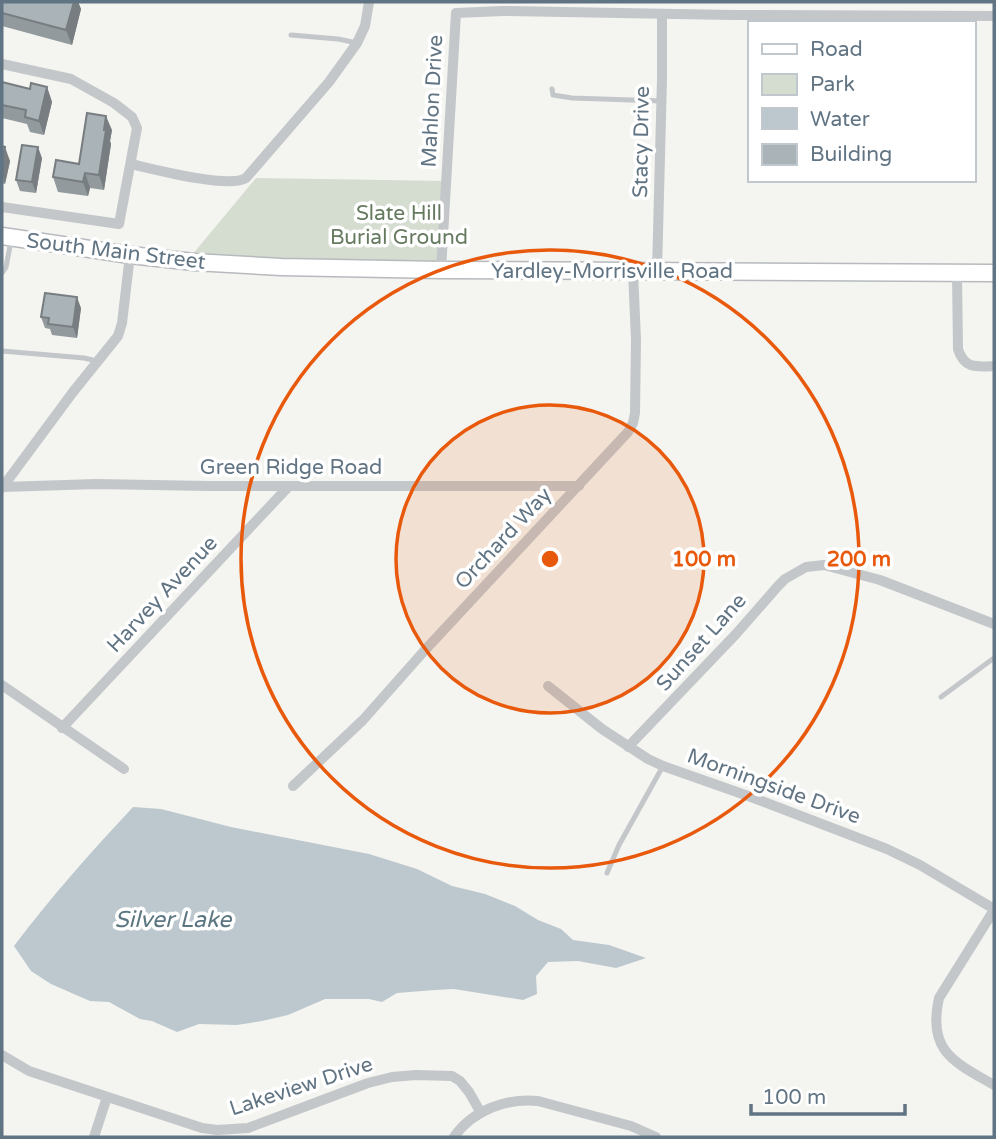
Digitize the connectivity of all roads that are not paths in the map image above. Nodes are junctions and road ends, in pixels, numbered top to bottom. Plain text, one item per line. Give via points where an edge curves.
1 (369, 2) edge
2 (662, 14) junction
3 (994, 16) edge
4 (291, 35) dead end
5 (357, 43) junction
6 (2, 64) edge
7 (552, 89) dead end
8 (661, 101) junction
9 (131, 164) junction
10 (2, 207) edge
11 (6, 237) edge
12 (130, 255) junction
13 (231, 264) joint
14 (441, 270) junction
15 (633, 271) junction
16 (657, 271) junction
17 (2, 273) edge
18 (957, 273) junction
19 (994, 273) edge
20 (2, 351) edge
21 (97, 361) junction
22 (994, 366) edge
23 (289, 486) junction
24 (579, 486) junction
25 (2, 487) edge
26 (994, 624) edge
27 (994, 658) edge
28 (2, 685) edge
29 (548, 686) dead end
30 (941, 697) dead end
31 (62, 728) junction
32 (628, 747) junction
33 (663, 766) junction
34 (124, 769) dead end
35 (293, 786) dead end
36 (607, 873) dead end
37 (994, 910) edge
38 (2, 1055) edge
39 (994, 1085) edge
40 (107, 1097) junction
41 (481, 1113) junction
42 (93, 1137) edge
43 (454, 1137) edge
44 (656, 1137) edge

1 - 5 street
2 - 3 street
2 - 8 street, Stacy Drive
2 - 14 street, Mahlon Drive via 456,13
4 - 5 lane
5 - 9 street via 320,93 240,182
6 - 9 street via 71,79 114,103 132,117 137,128
7 - 8 lane via 553,95
8 - 16 street, Stacy Drive
9 - 10 street via 119,224
11 - 12 main road, South Main Street
11 - 17 lane
12 - 13 main road, South Main Street
12 - 21 street via 118,336
13 - 14 main road, Yardley-Morrisville Road
14 - 15 main road, Yardley-Morrisville Road
15 - 16 main road, Yardley-Morrisville Road
15 - 24 street, Orchard Way via 633,423
16 - 18 main road, Yardley-Morrisville Road
18 - 19 main road, Yardley-Morrisville Road
18 - 22 street via 960,355 969,365
20 - 21 lane
21 - 25 street
23 - 24 street, Green Ridge Road
23 - 25 street, Green Ridge Road
23 - 31 street, Harvey Avenue
24 - 35 street, Orchard Way via 363,720
26 - 32 street, Sunset Lane via 880,580 824,565 806,567 778,586
27 - 30 lane
28 - 31 street
29 - 32 street, Morningside Drive
31 - 34 street
32 - 33 street, Morningside Drive
33 - 36 lane
33 - 37 street, Morningside Drive via 887,849
37 - 39 street via 939,998 936,1013 938,1035 951,1058
38 - 40 street, Lakeview Drive via 29,1071
40 - 41 street, Lakeview Drive via 202,1128 232,1130 369,1083 432,1074 460,1081
40 - 42 street
41 - 43 street
41 - 44 street via 499,1104 538,1101

